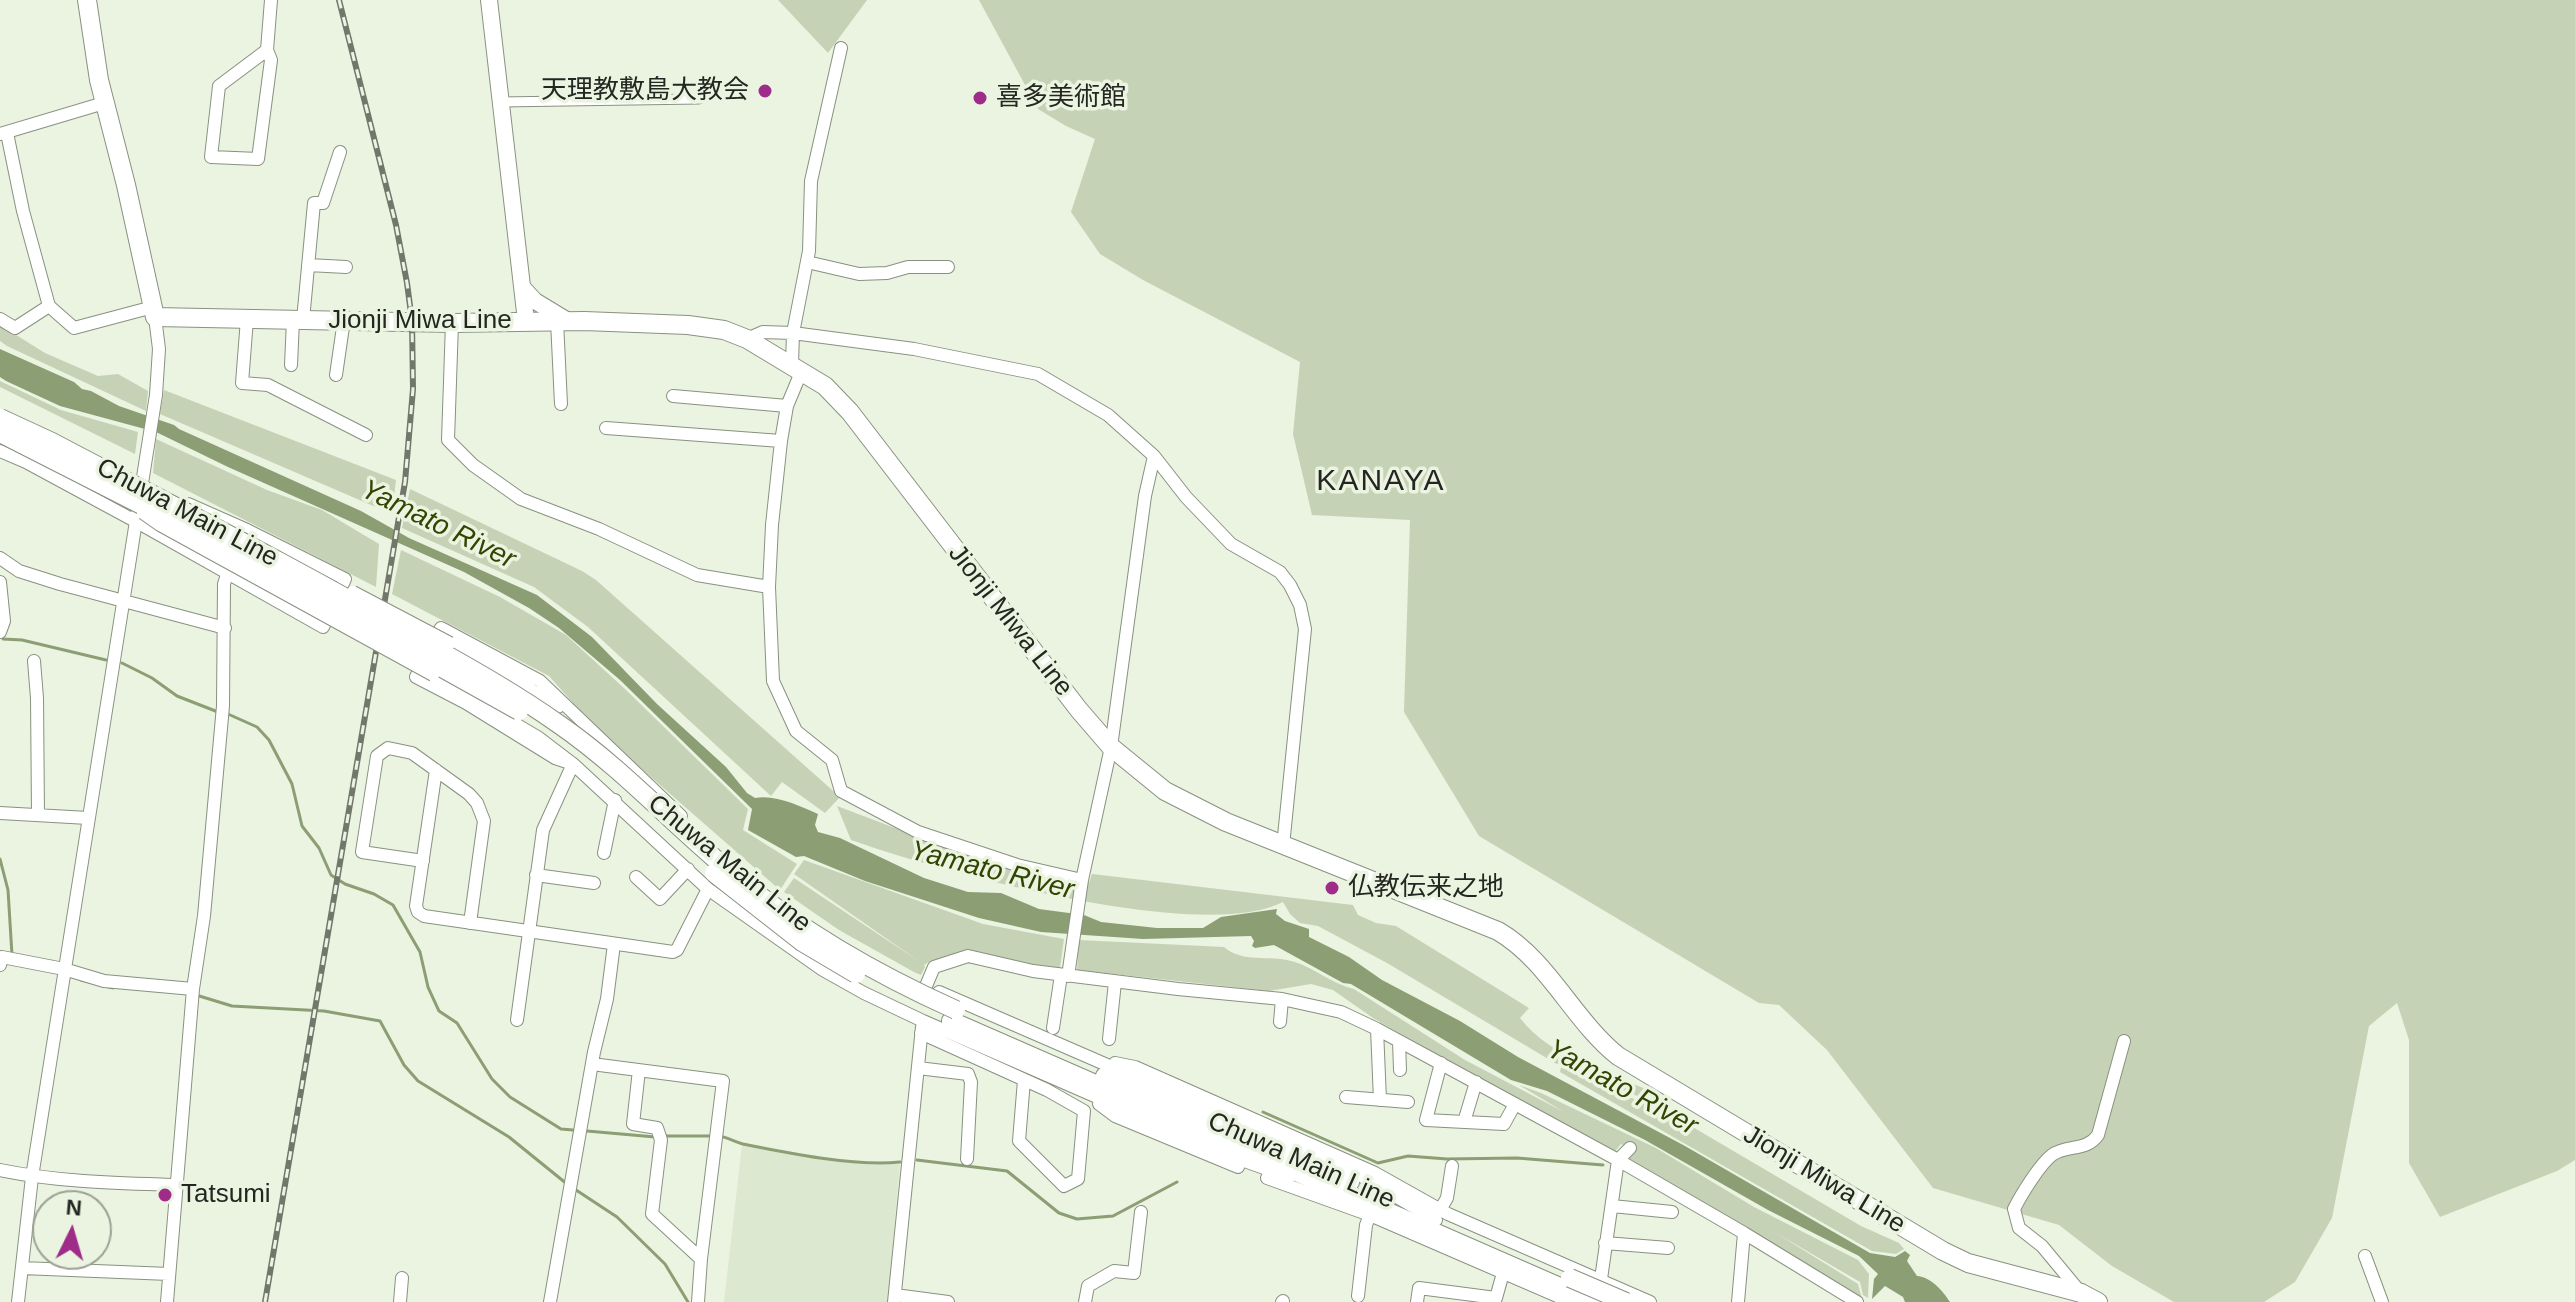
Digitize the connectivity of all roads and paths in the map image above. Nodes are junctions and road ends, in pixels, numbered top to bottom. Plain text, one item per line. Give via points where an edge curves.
1 (87, 0) edge
2 (271, 0) edge
3 (489, 0) edge
4 (841, 48) dead end
5 (267, 50) junction
6 (699, 99) dead end
7 (500, 102) junction
8 (104, 103) junction
9 (4, 133) edge
10 (340, 152) dead end
11 (807, 262) junction
12 (308, 265) junction
13 (346, 267) dead end
14 (948, 267) dead end
15 (523, 288) junction
16 (49, 306) junction
17 (154, 312) junction
18 (0, 319) edge
19 (247, 319) junction
20 (298, 320) junction
21 (344, 320) junction
22 (526, 321) junction
23 (562, 321) junction
24 (452, 323) junction
25 (793, 333) junction
26 (747, 339) junction
27 (291, 365) dead end
28 (797, 367) junction
29 (336, 375) dead end
30 (673, 396) dead end
31 (561, 404) dead end
32 (787, 406) junction
33 (0, 409) edge
34 (0, 418) edge
35 (606, 428) dead end
36 (0, 433) edge
37 (366, 435) dead end
38 (781, 441) junction
39 (0, 451) edge
40 (1154, 456) junction
41 (143, 484) junction
42 (108, 487) junction
43 (170, 504) junction
44 (137, 522) junction
45 (247, 530) junction
46 (0, 561) edge
47 (226, 571) junction
48 (0, 582) edge
49 (769, 587) junction
50 (123, 603) junction
51 (225, 628) junction
52 (0, 632) edge
53 (34, 661) dead end
54 (585, 726) junction
55 (1111, 747) junction
56 (573, 764) junction
57 (436, 770) junction
58 (615, 800) junction
59 (0, 813) edge
60 (38, 815) junction
61 (88, 818) junction
62 (1283, 846) junction
63 (604, 853) dead end
64 (423, 861) junction
65 (688, 869) junction
66 (536, 875) junction
67 (636, 877) dead end
68 (1082, 880) junction
69 (594, 883) dead end
70 (708, 889) junction
71 (470, 923) junction
72 (528, 931) junction
73 (614, 944) junction
74 (0, 965) edge
75 (64, 969) junction
76 (1064, 975) junction
77 (1115, 982) junction
78 (926, 986) junction
79 (193, 989) junction
80 (1282, 999) junction
81 (954, 1016) junction
82 (517, 1020) dead end
83 (1280, 1022) dead end
84 (922, 1027) junction
85 (1053, 1028) dead end
86 (1377, 1029) junction
87 (1109, 1039) dead end
88 (1399, 1041) junction
89 (2124, 1041) dead end
90 (1441, 1063) junction
91 (592, 1064) junction
92 (918, 1068) junction
93 (639, 1070) junction
94 (1400, 1070) dead end
95 (1024, 1080) junction
96 (1476, 1082) junction
97 (1074, 1087) junction
98 (1346, 1097) dead end
99 (1380, 1100) junction
100 (1408, 1102) dead end
101 (1515, 1104) junction
102 (1464, 1122) junction
103 (1630, 1148) dead end
104 (967, 1159) dead end
105 (1618, 1160) junction
106 (1452, 1166) dead end
107 (0, 1170) edge
108 (32, 1177) junction
109 (176, 1185) junction
110 (1342, 1192) junction
111 (1612, 1206) junction
112 (1141, 1212) dead end
113 (1672, 1212) dead end
114 (1370, 1215) junction
115 (1438, 1215) junction
116 (1744, 1233) junction
117 (1605, 1243) junction
118 (1668, 1248) dead end
119 (2365, 1256) dead end
120 (701, 1259) junction
121 (22, 1268) junction
122 (1503, 1273) junction
123 (169, 1274) junction
124 (402, 1278) dead end
125 (1601, 1281) junction
126 (1569, 1290) edge
127 (1358, 1296) dead end
128 (2090, 1298) edge
129 (895, 1299) edge
130 (18, 1302) edge
131 (167, 1302) edge
132 (400, 1302) edge
133 (550, 1302) edge
134 (698, 1302) edge
135 (948, 1302) edge
136 (1085, 1302) edge
137 (1417, 1302) edge
138 (1597, 1302) edge
139 (1626, 1302) edge
140 (1650, 1302) edge
141 (1738, 1302) edge
142 (1857, 1302) edge
143 (2382, 1302) edge

1 - 8 main road
2 - 5 street
3 - 7 street
4 - 11 street via 811,181
5 - 5 street via 219,86 211,157 258,159 271,60
6 - 7 street
7 - 15 street
8 - 9 street
8 - 17 main road
9 - 16 street
10 - 12 street via 323,203 314,203
11 - 14 street via 859,274
11 - 25 street
12 - 13 street
12 - 20 street
15 - 22 street
15 - 23 street
16 - 17 street via 74,328
16 - 18 street via 15,328
17 - 19 main road, Jionji Miwa Line
17 - 41 street via 159,349
19 - 20 main road, Jionji Miwa Line
19 - 37 street via 242,383 268,385
20 - 21 main road, Jionji Miwa Line
20 - 27 street
21 - 24 main road, Jionji Miwa Line
21 - 29 street
22 - 23 main road, Jionji Miwa Line
22 - 24 main road, Jionji Miwa Line
23 - 26 main road, Jionji Miwa Line via 688,325
23 - 31 street
24 - 49 street via 448,440 473,465 521,499 697,575
25 - 26 street via 763,332
25 - 28 street
25 - 40 street via 914,349 1038,374 1108,415
26 - 28 main road, Jionji Miwa Line
28 - 32 street
28 - 55 main road, Jionji Miwa Line via 850,412
30 - 32 street
32 - 38 street
33 - 41 street
34 - 43 main road, Chuwa Main Line, bridge
35 - 38 street
36 - 42 main road, Chuwa Main Line, bridge
38 - 49 street
39 - 44 street
40 - 55 street
40 - 62 street via 1231,544 1280,572 1300,605 1305,629
41 - 44 street
41 - 45 street
42 - 56 street, bridge via 160,525 433,675
42 - 81 main road, Chuwa Main Line, bridge via 522,713 589,762 771,920 842,967
43 - 54 street, bridge via 450,643
43 - 81 main road, Chuwa Main Line, bridge via 528,702 594,750 790,919
44 - 47 street
44 - 50 street
45 - 47 street
45 - 47 street via 345,579 323,627
46 - 50 street
47 - 51 street
48 - 52 street
49 - 68 street via 773,681 796,731 832,760 841,791 918,832
50 - 51 street
50 - 61 street
51 - 79 street via 217,783
53 - 60 street
54 - 56 street via 540,681 441,628 416,677
54 - 78 street via 764,890 840,942
55 - 62 main road, Jionji Miwa Line via 1165,791
55 - 68 street
56 - 58 street
56 - 66 street via 543,830
57 - 64 street
57 - 64 street via 398,749 388,748 377,756 362,852
57 - 71 street via 469,794 482,811
58 - 63 street
58 - 65 street
59 - 60 street
60 - 61 street
61 - 75 street
62 - 128 main road, Jionji Miwa Line via 1498,931 1517,942 1601,1042 1660,1086 1943,1251
64 - 71 street via 418,912
65 - 67 street via 660,899
65 - 70 street
66 - 69 street
66 - 72 street
68 - 76 street
70 - 73 street via 677,950
70 - 84 street via 823,970
71 - 72 street
72 - 73 street
72 - 82 street
73 - 91 street
74 - 75 street via 2,957
75 - 79 street via 104,981
75 - 108 street
76 - 77 street
76 - 78 street via 968,956 934,967
76 - 85 street
77 - 80 street
77 - 87 street
78 - 115 street via 1358,1174
79 - 109 street
80 - 83 street
80 - 86 street via 1341,1012
81 - 110 main road, Chuwa Main Line
81 - 115 main road, Chuwa Main Line
84 - 92 street
84 - 95 street
84 - 97 street
86 - 88 street
86 - 99 street
88 - 90 street
88 - 94 street
89 - 128 street via 2098,1135 2087,1145 2048,1158 2014,1209 2019,1228
90 - 96 street
90 - 102 street via 1426,1120
91 - 93 street
91 - 133 street
92 - 104 street via 968,1074
92 - 129 street
93 - 120 street via 633,1124 657,1128 660,1137 652,1214
93 - 120 street via 723,1081
95 - 95 street via 1084,1111 1078,1179 1064,1186 1019,1141
96 - 101 street
96 - 102 street
97 - 110 street via 1239,1159
97 - 114 street via 1115,1116
98 - 99 street
99 - 100 street
101 - 102 street via 1504,1124
101 - 105 street
103 - 105 street
105 - 111 street
105 - 116 street
106 - 115 street
107 - 108 street
108 - 109 street
108 - 121 street
109 - 123 street
110 - 126 main road, Chuwa Main Line
111 - 113 street
111 - 117 street
112 - 136 street via 1134,1273 1114,1271 1088,1286
114 - 122 street
114 - 127 street
115 - 125 street
115 - 126 main road, Chuwa Main Line
116 - 141 street
116 - 142 street
117 - 118 street
117 - 125 street
119 - 143 street
120 - 134 street
121 - 123 street
121 - 130 street
122 - 126 street
122 - 137 street via 1496,1298 1419,1288
123 - 131 street
124 - 132 street
125 - 138 street
125 - 140 street
126 - 138 main road, Chuwa Main Line
126 - 139 main road, Chuwa Main Line, bridge
129 - 135 street

